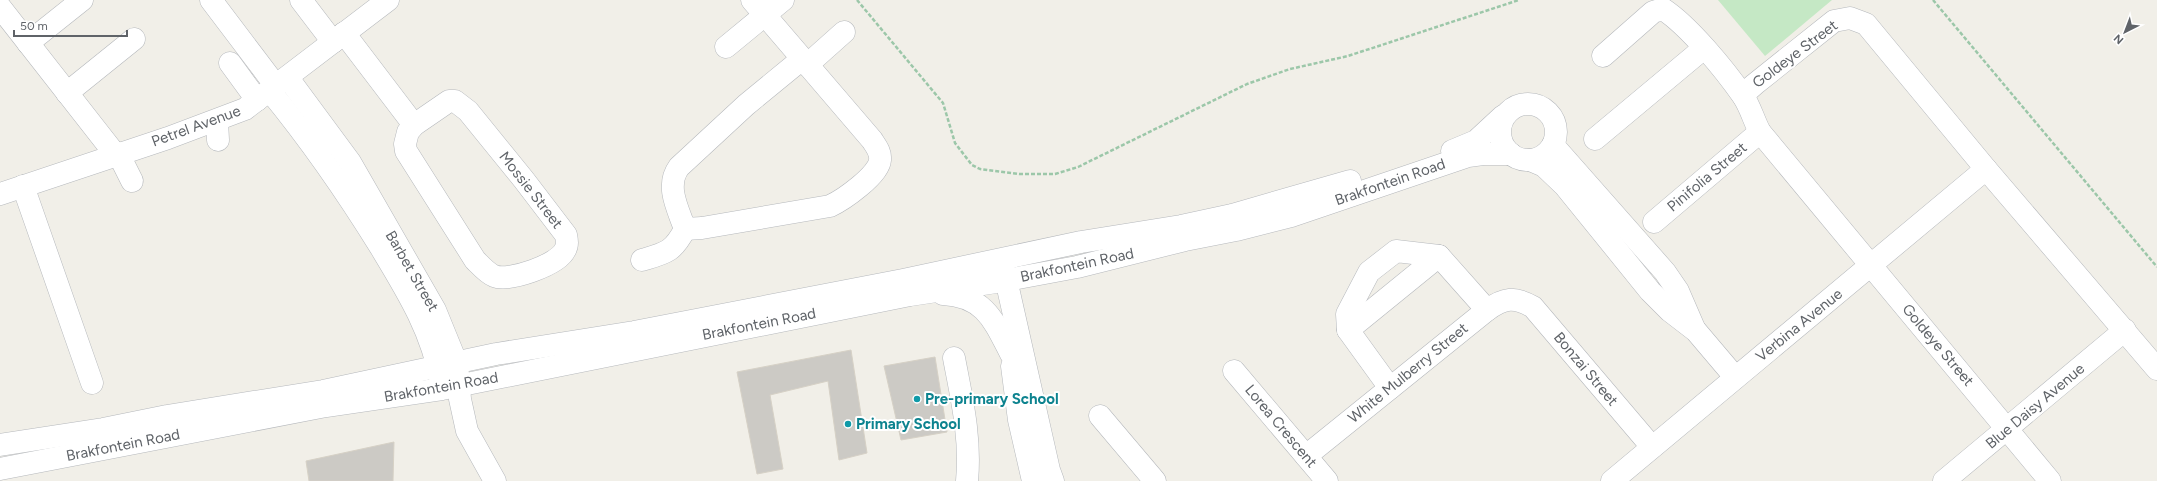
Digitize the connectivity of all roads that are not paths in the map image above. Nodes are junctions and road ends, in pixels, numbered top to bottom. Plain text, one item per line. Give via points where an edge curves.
1 (82, 0) edge
2 (211, 0) edge
3 (223, 0) edge
4 (301, 0) edge
5 (782, 0) edge
6 (382, 2) edge
7 (0, 8) edge
8 (759, 8) edge
9 (844, 32) dead end
10 (339, 38) junction
11 (134, 39) dead end
12 (28, 42) junction
13 (726, 47) dead end
14 (1704, 48) junction
15 (1603, 56) dead end
16 (230, 63) dead end
17 (807, 65) junction
18 (275, 87) junction
19 (67, 93) junction
20 (1744, 97) junction
21 (773, 103) dead end
22 (1503, 116) junction
23 (414, 125) junction
24 (1760, 132) junction
25 (1595, 139) dead end
26 (1552, 146) junction
27 (116, 154) junction
28 (1520, 157) junction
29 (1986, 169) junction
30 (132, 181) dead end
31 (23, 186) junction
32 (0, 194) edge
33 (1258, 216) junction
34 (1654, 222) dead end
35 (685, 229) junction
36 (1439, 256) junction
37 (642, 260) dead end
38 (997, 260) junction
39 (1872, 266) junction
40 (1001, 281) junction
41 (910, 295) junction
42 (1514, 300) joint
43 (1486, 310) junction
44 (1348, 330) junction
45 (2125, 330) junction
46 (1696, 331) junction
47 (1010, 354) junction
48 (954, 358) dead end
49 (2157, 369) edge
50 (1234, 371) dead end
51 (449, 376) junction
52 (1735, 377) junction
53 (92, 383) dead end
54 (1390, 388) junction
55 (1100, 416) dead end
56 (2007, 429) junction
57 (2, 444) edge
58 (1652, 447) junction
59 (1306, 456) junction
60 (4, 473) edge
61 (482, 481) edge
62 (495, 481) edge
63 (967, 481) edge
64 (1033, 481) edge
65 (1053, 481) edge
66 (1155, 481) edge
67 (1327, 481) edge
68 (1612, 481) edge
69 (1944, 481) edge
70 (2050, 481) edge

1 - 12 street
2 - 18 street
3 - 18 street
4 - 10 street
5 - 8 street
6 - 10 street, Petrel Avenue
7 - 12 street
8 - 13 street
8 - 17 street
9 - 17 street
10 - 18 street, Petrel Avenue
10 - 23 street
11 - 19 street
12 - 19 street
14 - 15 street via 1676,17 1663,9 1653,12
14 - 20 street
14 - 25 street
16 - 18 street
17 - 21 street
17 - 35 street via 746,105 679,167 672,180 673,192
17 - 35 street via 872,140 880,153 877,170 839,202 830,206
18 - 27 street, Petrel Avenue via 218,130
18 - 51 street, Barbet Street via 336,160 358,211 410,295
19 - 27 street
20 - 24 street, Goldeye Street
20 - 29 street, Goldeye Street via 1755,84 1834,21 1850,18 1858,20 1874,32
22 - 26 street via 1509,110 1525,103 1542,107 1549,112 1556,128
22 - 28 street via 1500,124 1501,141
22 - 33 street, Brakfontein Road via 1480,137 1461,149
23 - 23 street, Mossie Street via 408,132 406,151 475,260 486,270 494,276 504,278 539,268 560,256 567,244 566,235 461,104 449,101
24 - 34 street, Pinifolia Street
24 - 39 street, Goldeye Street
26 - 28 street via 1543,156
26 - 46 street via 1665,272 1678,291
27 - 30 street
27 - 31 street, Petrel Avenue
28 - 33 street, Brakfontein Road via 1484,154 1468,156 1291,216
28 - 46 street via 1544,166 1561,182 1650,291
29 - 39 street, Verbina Avenue
29 - 45 street, Goldeye Street
31 - 32 street, Petrel Avenue
31 - 53 street
33 - 38 street, Brakfontein Road via 1081,242
33 - 40 street, Brakfontein Road via 1077,267
35 - 37 street via 673,249 665,254
36 - 43 street
36 - 44 street
36 - 44 street via 1396,251 1369,272 1347,314
38 - 40 street
38 - 51 street, Brakfontein Road via 634,332 496,354
39 - 52 street, Verbina Avenue
39 - 56 street, Goldeye Street
40 - 41 street, Brakfontein Road
40 - 47 street
40 - 65 street
41 - 47 street via 952,294 980,306 993,318
41 - 51 street, Brakfontein Road via 651,345
42 - 43 street, White Mulberry Street via 1506,299
42 - 58 street, Bonzai Street via 1533,308
43 - 54 street, White Mulberry Street
44 - 54 street
45 - 49 street, Goldeye Street
45 - 56 street, Blue Daisy Avenue
46 - 52 street
47 - 64 street via 1019,420
48 - 63 street via 970,449
50 - 59 street, Lorea Crescent
51 - 57 street, Brakfontein Road via 323,391
51 - 60 street, Brakfontein Road via 326,406
51 - 61 street, Barbet Street via 454,424
51 - 62 street, Barbet Street via 460,399 467,431
52 - 58 street, Verbina Avenue
54 - 59 street, White Mulberry Street
55 - 66 street
56 - 69 street, Blue Daisy Avenue
56 - 70 street, Goldeye Street
57 - 60 street
58 - 68 street, Verbina Avenue
59 - 67 street, Lorea Crescent

